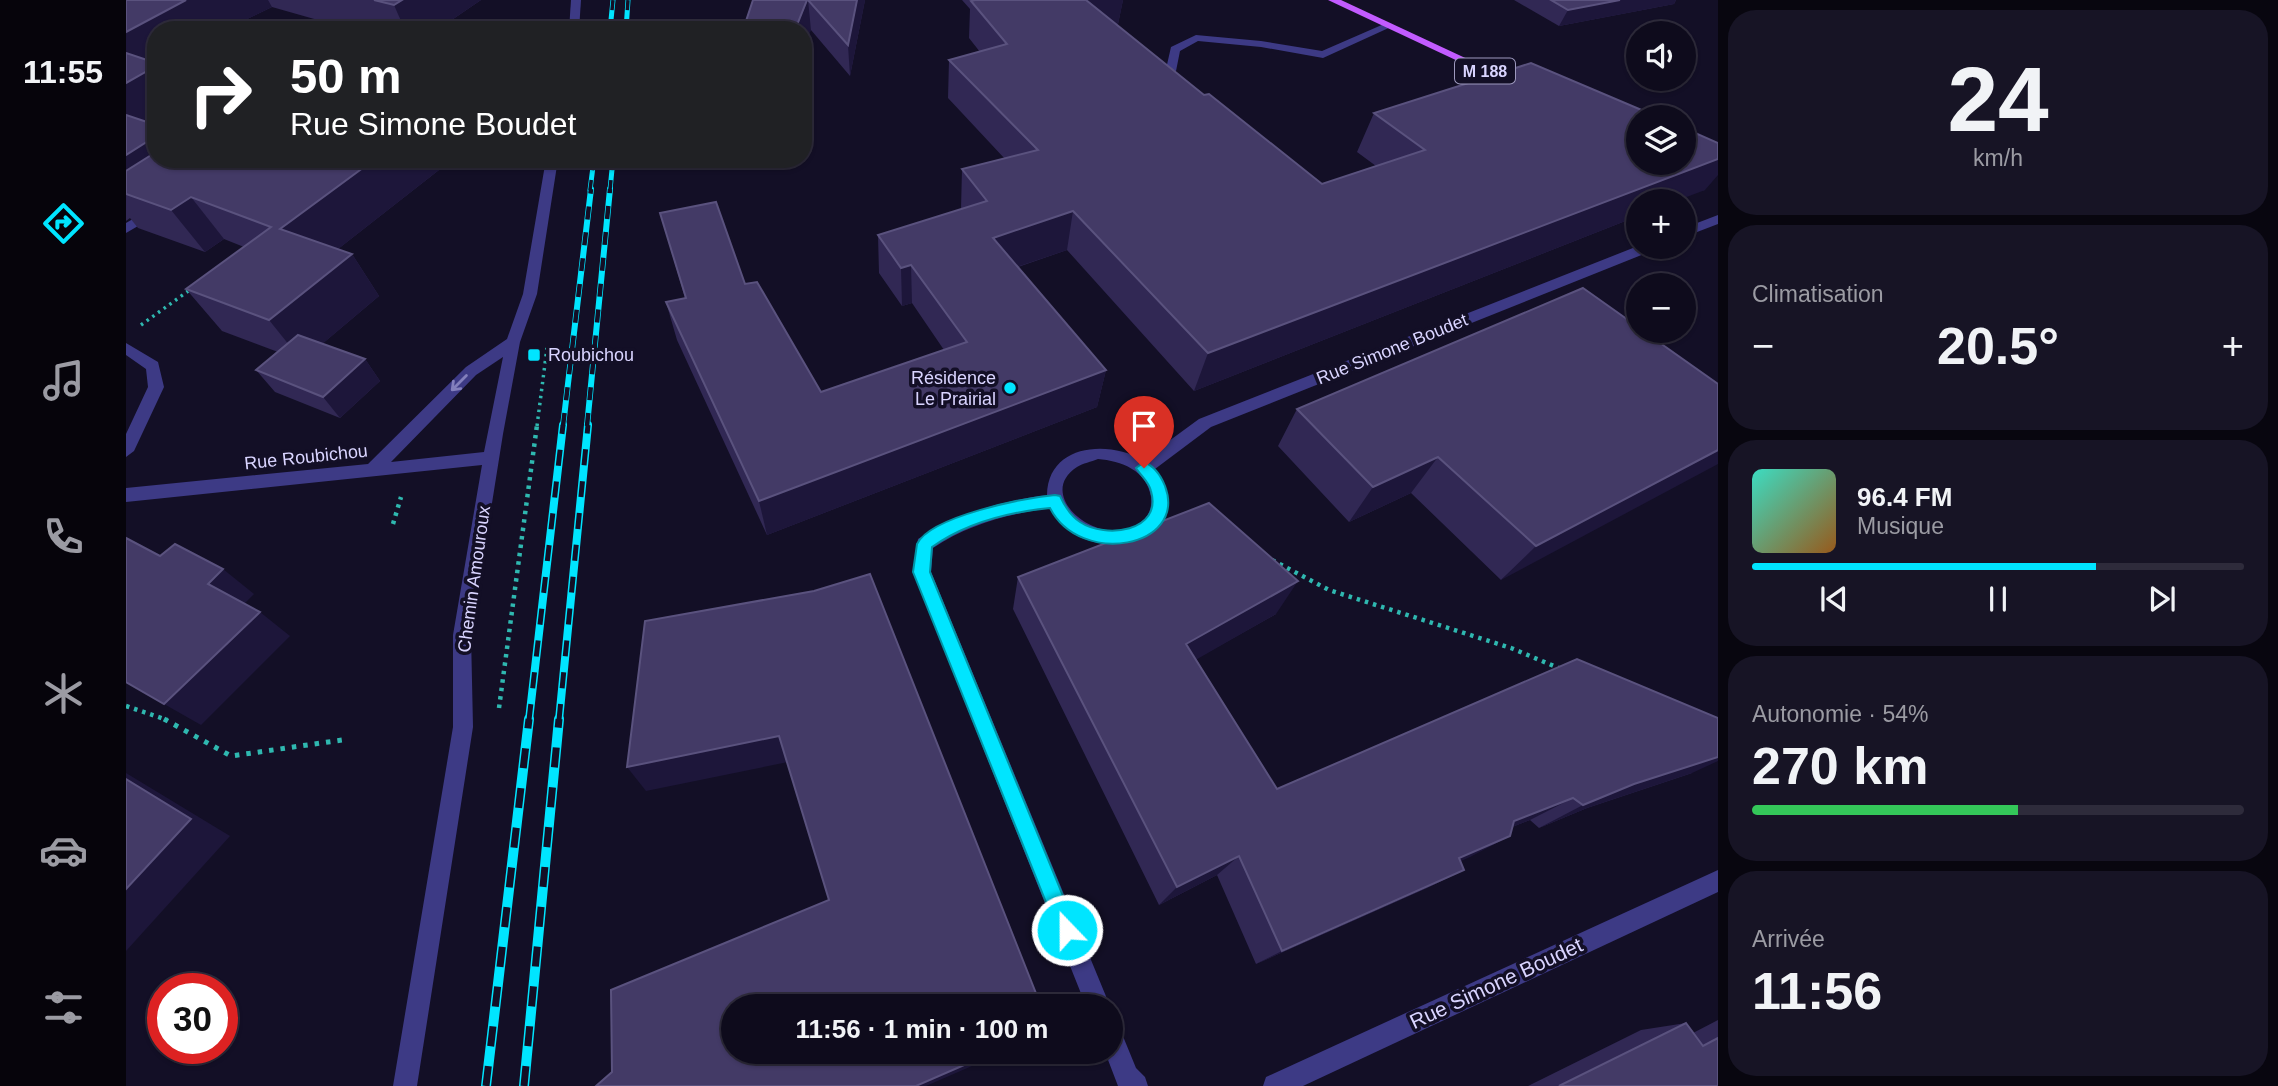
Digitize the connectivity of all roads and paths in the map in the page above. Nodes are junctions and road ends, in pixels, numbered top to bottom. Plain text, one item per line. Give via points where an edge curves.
1 (576, 0) edge
2 (1334, 0) edge
3 (440, 20) dead end
4 (444, 21) edge
5 (575, 21) edge
6 (1388, 26) junction
7 (1171, 69) edge
8 (1525, 89) edge
9 (551, 168) edge
10 (161, 206) edge
11 (1718, 219) edge
12 (1696, 228) edge
13 (126, 229) edge
14 (1626, 256) edge
15 (193, 288) edge
16 (137, 328) dead end
17 (513, 342) junction
18 (547, 346) dead end
19 (126, 348) edge
20 (126, 451) edge
21 (491, 458) junction
22 (1144, 468) junction
23 (373, 469) junction
24 (126, 495) edge
25 (1055, 501) junction
26 (1260, 554) edge
27 (1572, 674) edge
28 (126, 706) edge
29 (498, 715) dead end
30 (342, 740) dead end
31 (1718, 881) edge
32 (1093, 994) edge
33 (1122, 1064) edge
34 (405, 1086) edge
35 (1136, 1086) edge
36 (1275, 1086) edge

1 - 5 street
2 - 6 main road, M 188
3 - 4 path
6 - 7 street via 1323,55 1196,38 1175,49
6 - 8 main road, M 188
9 - 17 street, Chemin Amouroux via 530,294
10 - 13 street
11 - 12 street
14 - 22 street, Rue Simone Boudet via 1205,423
15 - 16 path
17 - 21 street, Chemin Amouroux
17 -> 23 street via 471,371
18 - 29 path
19 - 20 street via 152,366 156,387
21 - 23 street, Rue Roubichou
21 - 34 street, Chemin Amouroux via 462,635 463,727
22 - 25 street via 1113,454 1080,456 1058,474
22 - 25 street via 1155,480 1160,508 1153,521 1134,534 1108,538 1090,534 1068,520
23 - 24 street, Rue Roubichou
25 - 32 street via 1017,505 945,529 925,544 922,572
26 - 27 path via 1329,590 1511,649
28 - 30 path via 157,715 231,755
31 - 36 street, Rue Simone Boudet
33 - 35 street

